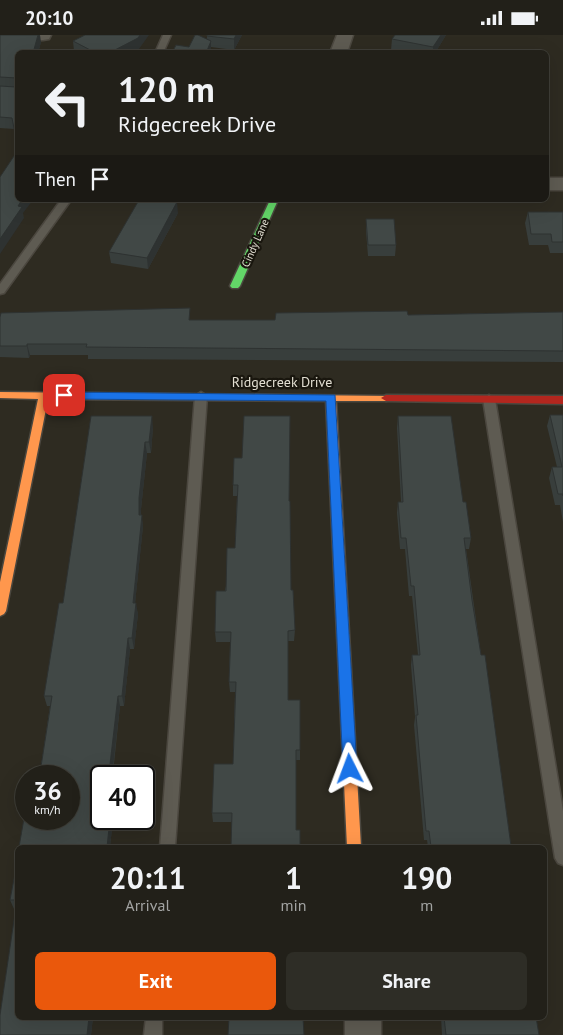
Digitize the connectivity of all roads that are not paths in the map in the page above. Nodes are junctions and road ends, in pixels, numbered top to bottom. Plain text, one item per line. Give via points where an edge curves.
1 (43, 35) edge
2 (167, 35) edge
3 (345, 35) edge
4 (0, 37) edge
5 (160, 50) edge
6 (339, 50) edge
7 (549, 184) edge
8 (563, 184) edge
9 (65, 202) edge
10 (273, 202) edge
11 (235, 286) dead end
12 (0, 291) edge
13 (0, 395) edge
14 (44, 395) junction
15 (201, 397) junction
16 (331, 398) junction
17 (489, 399) junction
18 (563, 400) edge
19 (0, 611) edge
20 (167, 845) edge
21 (354, 845) edge
22 (563, 858) edge
23 (154, 1020) edge
24 (362, 1020) edge
25 (153, 1035) edge
26 (364, 1035) edge

1 - 4 street
2 - 5 lane
3 - 6 street
7 - 8 street
9 - 12 lane
10 - 11 street, Cindy Lane
13 - 14 street, Ridgecreek Drive
14 - 15 street, Ridgecreek Drive
14 - 19 street
15 - 16 street, Ridgecreek Drive
15 - 20 lane
16 - 17 street, Ridgecreek Drive
16 - 21 street
17 - 18 street, Ridgecreek Drive
17 - 22 lane
23 - 25 lane
24 - 26 street

